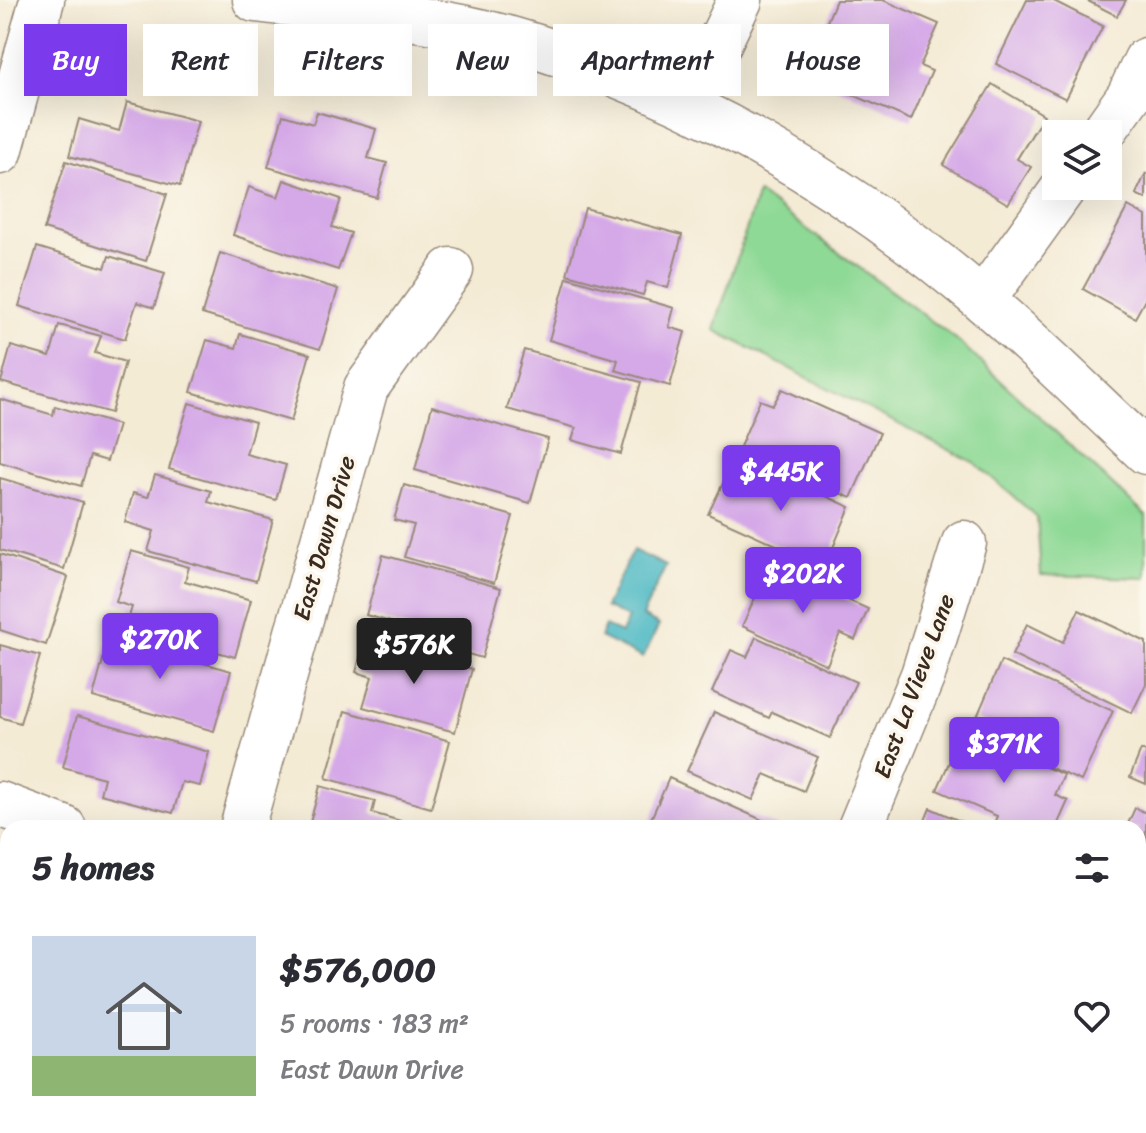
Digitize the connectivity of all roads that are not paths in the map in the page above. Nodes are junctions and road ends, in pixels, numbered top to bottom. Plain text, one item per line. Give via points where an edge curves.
1 (42, 0) edge
2 (255, 0) edge
3 (740, 0) edge
4 (1146, 60) edge
5 (689, 106) junction
6 (1112, 120) edge
7 (0, 152) edge
8 (1055, 200) edge
9 (451, 270) dead end
10 (983, 300) junction
11 (1146, 452) edge
12 (964, 543) dead end
13 (0, 804) edge
14 (43, 820) edge
15 (244, 820) edge
16 (863, 820) edge

1 - 7 street
2 - 5 street via 418,19 507,38
3 - 5 street
4 - 6 street
5 - 10 street via 833,186
8 - 10 street
9 - 15 street, East Dawn Drive via 366,388
10 - 11 street
12 - 16 street, East La Vieve Lane via 923,675
13 - 14 street

